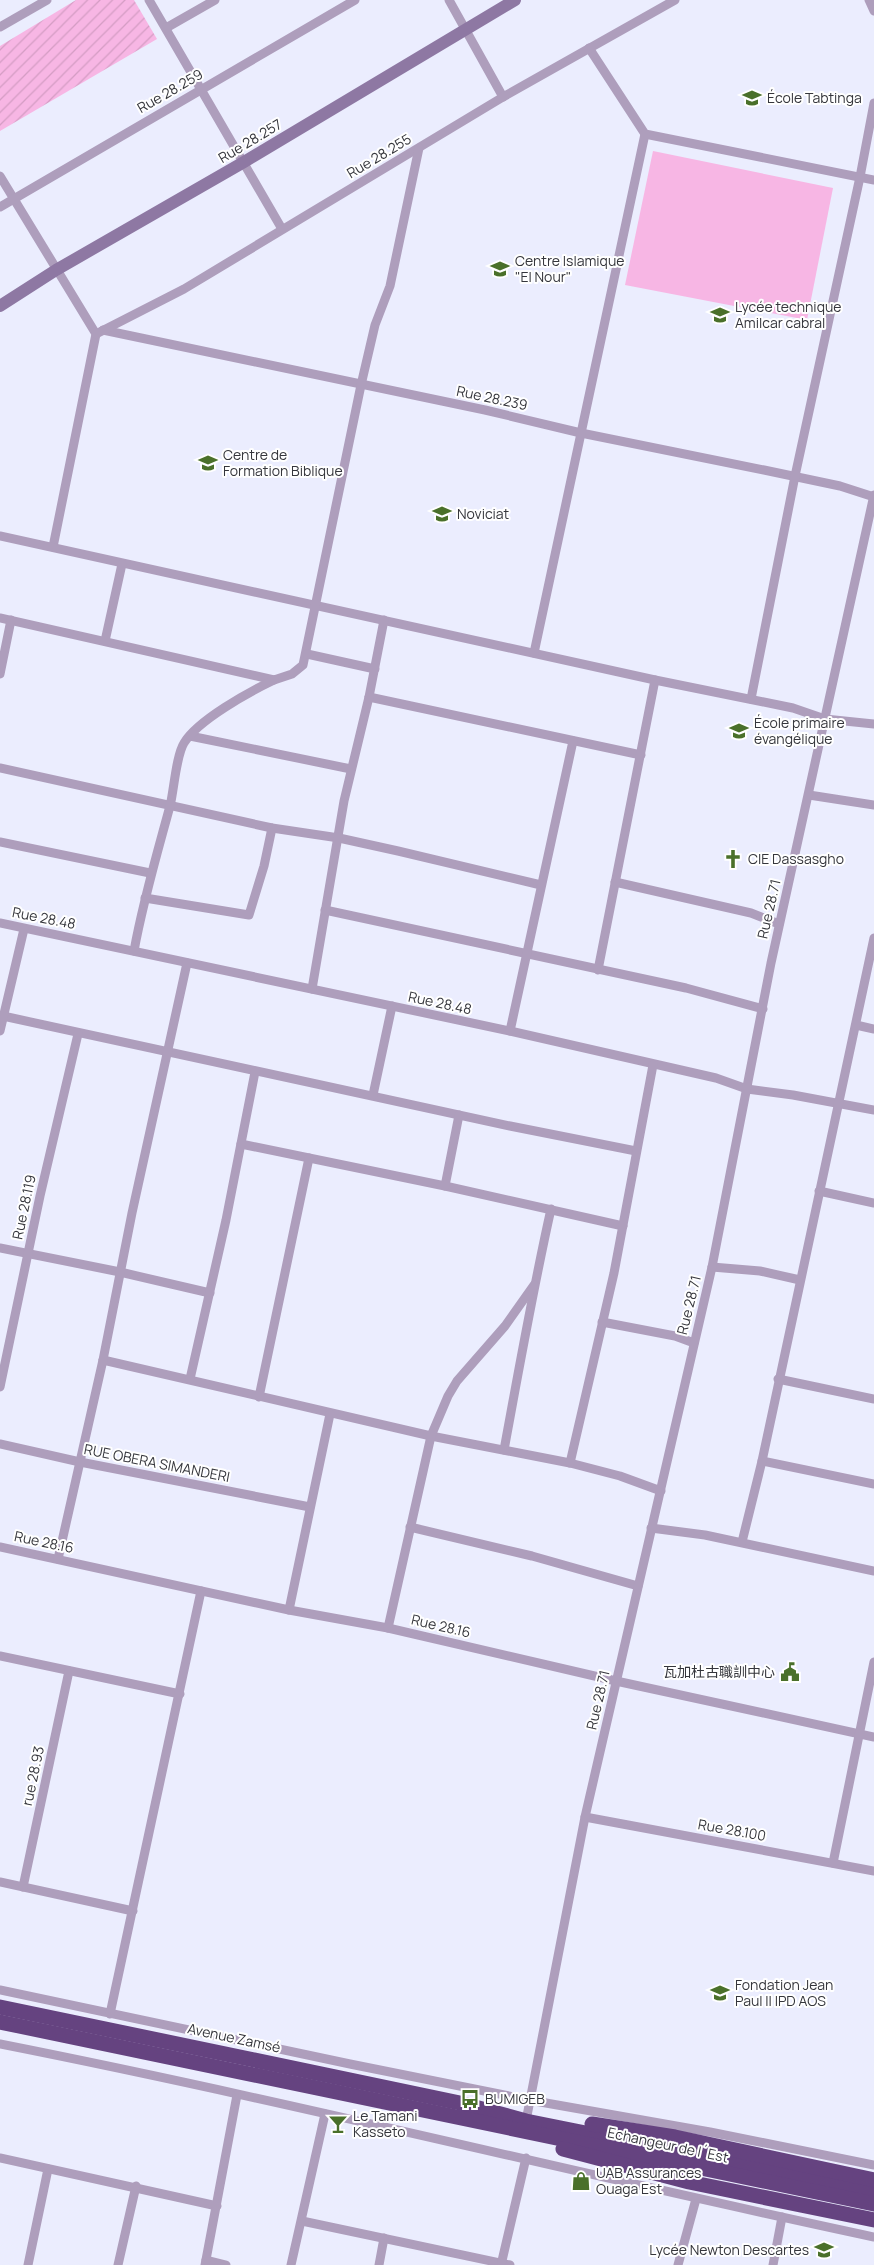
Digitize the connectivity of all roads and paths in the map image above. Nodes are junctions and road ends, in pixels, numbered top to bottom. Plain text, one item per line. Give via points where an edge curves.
1 (47, 0) edge
2 (149, 0) edge
3 (215, 0) edge
4 (355, 0) edge
5 (449, 0) edge
6 (515, 0) edge
7 (675, 0) edge
8 (869, 0) edge
9 (874, 11) edge
10 (0, 27) edge
11 (166, 28) junction
12 (466, 28) junction
13 (589, 48) junction
14 (202, 88) junction
15 (503, 97) junction
16 (874, 103) edge
17 (646, 134) junction
18 (420, 148) junction
19 (244, 162) junction
20 (0, 176) edge
21 (860, 177) junction
22 (874, 180) edge
23 (13, 199) junction
24 (0, 207) edge
25 (282, 229) junction
26 (56, 270) junction
27 (0, 306) edge
28 (100, 332) junction
29 (361, 385) junction
30 (581, 433) junction
31 (795, 476) junction
32 (874, 497) edge
33 (0, 536) edge
34 (52, 547) junction
35 (122, 564) junction
36 (314, 606) junction
37 (0, 618) edge
38 (11, 620) junction
39 (384, 620) junction
40 (106, 641) junction
41 (534, 653) junction
42 (307, 654) junction
43 (375, 668) junction
44 (0, 674) edge
45 (274, 680) junction
46 (655, 680) junction
47 (369, 697) junction
48 (751, 699) junction
49 (825, 719) junction
50 (874, 724) edge
51 (190, 736) junction
52 (573, 741) junction
53 (641, 755) junction
54 (0, 768) edge
55 (351, 769) junction
56 (809, 795) junction
57 (874, 805) edge
58 (170, 806) junction
59 (272, 828) junction
60 (339, 838) junction
61 (0, 842) edge
62 (150, 873) junction
63 (615, 882) junction
64 (541, 884) junction
65 (145, 898) junction
66 (326, 910) junction
67 (0, 924) edge
68 (780, 924) junction
69 (24, 929) junction
70 (874, 938) edge
71 (134, 950) junction
72 (526, 955) junction
73 (187, 962) junction
74 (598, 970) junction
75 (312, 989) junction
76 (392, 1006) junction
77 (763, 1009) junction
78 (3, 1016) junction
79 (856, 1025) junction
80 (874, 1028) edge
81 (0, 1031) edge
82 (510, 1031) junction
83 (78, 1034) junction
84 (167, 1052) junction
85 (653, 1065) junction
86 (255, 1072) junction
87 (747, 1089) junction
88 (373, 1095) junction
89 (838, 1104) junction
90 (874, 1110) edge
91 (459, 1115) junction
92 (241, 1144) junction
93 (636, 1151) junction
94 (309, 1158) junction
95 (445, 1186) junction
96 (819, 1191) junction
97 (874, 1203) edge
98 (551, 1209) junction
99 (623, 1226) junction
100 (0, 1248) edge
101 (28, 1254) junction
102 (712, 1267) junction
103 (120, 1272) junction
104 (800, 1280) junction
105 (534, 1285) junction
106 (210, 1293) junction
107 (602, 1322) junction
108 (694, 1343) junction
109 (102, 1360) junction
110 (190, 1379) junction
111 (778, 1379) junction
112 (0, 1387) edge
113 (259, 1397) junction
114 (874, 1399) edge
115 (330, 1414) junction
116 (431, 1436) junction
117 (0, 1444) edge
118 (504, 1450) junction
119 (762, 1461) junction
120 (80, 1462) junction
121 (570, 1463) junction
122 (874, 1484) edge
123 (660, 1490) junction
124 (310, 1507) junction
125 (410, 1527) junction
126 (651, 1528) junction
127 (742, 1542) junction
128 (0, 1547) edge
129 (58, 1559) junction
130 (874, 1571) edge
131 (638, 1586) junction
132 (201, 1591) junction
133 (289, 1610) junction
134 (388, 1628) junction
135 (0, 1656) edge
136 (874, 1662) edge
137 (70, 1671) junction
138 (616, 1681) junction
139 (180, 1694) junction
140 (858, 1732) junction
141 (874, 1737) edge
142 (585, 1817) junction
143 (833, 1862) junction
144 (874, 1871) edge
145 (0, 1882) edge
146 (23, 1887) junction
147 (133, 1911) junction
148 (0, 1990) edge
149 (0, 2007) edge
150 (110, 2014) junction
151 (0, 2022) edge
152 (0, 2044) edge
153 (237, 2095) junction
154 (529, 2100) junction
155 (458, 2110) junction
156 (325, 2114) junction
157 (471, 2120) junction
158 (526, 2121) junction
159 (0, 2158) edge
160 (526, 2158) junction
161 (874, 2165) edge
162 (48, 2169) junction
163 (874, 2180) edge
164 (136, 2186) junction
165 (822, 2186) junction
166 (874, 2191) edge
167 (696, 2199) junction
168 (874, 2204) edge
169 (217, 2206) junction
170 (782, 2217) junction
171 (874, 2220) edge
172 (302, 2221) junction
173 (874, 2237) edge
174 (384, 2238) junction
175 (205, 2263) edge
176 (504, 2264) edge
177 (28, 2265) edge
178 (118, 2265) edge
179 (226, 2265) edge
180 (291, 2265) edge
181 (379, 2265) edge
182 (678, 2265) edge
183 (773, 2265) edge

1 - 10 street
2 - 11 street
3 - 11 street
4 - 14 street, Rue 28.259
5 - 12 street
6 - 12 street, Rue 28.257
7 - 13 street, Rue 28.255
8 - 9 street
11 - 14 street
12 - 15 street
12 - 19 street, Rue 28.257
13 - 15 street, Rue 28.255
13 - 17 street
14 - 19 street
14 - 23 street, Rue 28.259
15 - 18 street, Rue 28.255
16 - 21 street
17 - 21 street
17 - 30 street
18 - 25 street, Rue 28.255
18 - 29 street via 390,286 375,325
19 - 25 street
19 - 26 street, Rue 28.257
20 - 23 street
21 - 22 street
21 - 31 street
23 - 24 street, Rue 28.259
23 - 26 street
25 - 28 street, Rue 28.255 via 184,289
26 - 27 street, Rue 28.257
26 - 28 street
28 - 29 street, Rue 28.239
28 - 34 street
29 - 30 street, Rue 28.239
29 - 36 street
30 - 31 street, Rue 28.239
30 - 41 street
31 - 32 street, Rue 28.239
31 - 48 street
32 - 49 street, Rue 28.71
33 - 34 street
34 - 35 street
35 - 36 street
35 - 40 street
36 - 39 street
36 - 42 street
37 - 38 street
38 - 40 street
38 - 44 street
39 - 41 street
39 - 43 street
40 - 45 street
41 - 46 street
42 - 43 street
42 - 45 street via 299,670
43 - 47 street
45 - 51 street via 228,706
46 - 48 street
46 - 53 street
47 - 52 street
47 - 55 street
48 - 49 street
49 - 50 street
49 - 56 street, Rue 28.71
51 - 55 street
51 - 58 street via 183,744
52 - 53 street
52 - 64 street
53 - 63 street
54 - 58 street
55 - 60 street
56 - 57 street
56 - 68 street, Rue 28.71
58 - 59 street
58 - 62 street
59 - 60 street
59 - 65 street via 249,916
60 - 64 street
60 - 66 street
61 - 62 street
62 - 65 street
63 - 68 street via 751,912
63 - 74 street
64 - 72 street
65 - 71 street
66 - 72 street
66 - 75 street
67 - 69 street, Rue 28.48
68 - 77 street, Rue 28.71
69 - 71 street, Rue 28.48
69 - 78 street
70 - 79 street
71 - 73 street, Rue 28.48
72 - 74 street
72 - 82 street
73 - 75 street, Rue 28.48
73 - 84 street
74 - 77 street via 686,988
75 - 76 street, Rue 28.48
76 - 82 street, Rue 28.48
76 - 88 street
77 - 87 street, Rue 28.71
78 - 81 street
78 - 83 street
79 - 80 street
79 - 89 street
82 - 85 street, Rue 28.48
83 - 84 street
83 - 101 street, Rue 28.119
84 - 86 street
84 - 103 street
85 - 87 street, Rue 28.48 via 716,1078
85 - 93 street
86 - 88 street
86 - 92 street
87 - 89 street, Rue 28.48
87 - 102 street, Rue 28.71
88 - 91 street
89 - 90 street, Rue 28.48
89 - 96 street
91 - 93 street
91 - 95 street
92 - 94 street
92 - 106 street
93 - 99 street
94 - 95 street
94 - 113 street
95 - 98 street
96 - 97 street
96 - 104 street
98 - 99 street
98 - 105 street
99 - 107 street
100 - 101 street
101 - 103 street
101 - 112 street, Rue 28.119
102 - 104 street via 760,1271
102 - 108 street, Rue 28.71
103 - 106 street
103 - 109 street
104 - 111 street
105 - 116 street via 505,1326 457,1381
105 - 118 street
106 - 110 street
107 - 108 street via 675,1336
107 - 121 street
108 - 123 street, Rue 28.71
109 - 110 street
109 - 120 street
110 - 113 street
111 - 114 street
111 - 119 street
113 - 115 street
115 - 116 street
115 - 124 street
116 - 118 street
116 - 125 street
117 - 120 street, RUE OBERA SIMANDERI
118 - 121 street
119 - 122 street
119 - 127 street
120 - 124 street, RUE OBERA SIMANDERI
120 - 129 street
121 - 123 street
123 - 126 street, Rue 28.71
124 - 133 street
125 - 131 street
125 - 134 street
126 - 127 street
126 - 131 street, Rue 28.71
127 - 130 street
128 - 129 street, Rue 28.16
129 - 132 street, Rue 28.16
131 - 138 street, Rue 28.71
132 - 133 street, Rue 28.16
132 - 139 street
133 - 134 street, Rue 28.16
134 - 138 street, Rue 28.16
135 - 137 street
136 - 140 street
137 - 139 street
137 - 146 street, rue 28.93
138 - 140 street, Rue 28.16
138 - 142 street, Rue 28.71
139 - 147 street
140 - 141 street, Rue 28.16
140 - 143 street
142 - 143 street, Rue 28.100
142 - 154 street, Rue 28.71
143 - 144 street, Rue 28.100
145 - 146 street
146 - 147 street
147 - 150 street
148 - 150 street
149 - 155 highway, Avenue Zamsé
150 - 154 street
151 - 155 highway
152 - 153 street
153 - 156 street
153 - 169 street
154 - 158 street, Rue 28.71
154 - 161 street
155 - 157 highway, Echangeur de l´Est
155 - 158 highway, Echangeur de l´Est
156 - 160 street
156 - 172 street
157 - 165 highway, Echangeur de l´Est
157 - 171 highway via 540,2143 689,2182
158 - 163 highway via 586,2123 675,2137
158 - 165 highway, Echangeur de l´Est
159 - 162 street
160 - 167 street
160 - 176 street
162 - 164 street
162 - 177 street
164 - 169 street
164 - 178 street
165 - 166 highway, Echangeur de l´Est
165 - 168 highway, Echangeur de l´Est
167 - 170 street
167 - 182 street
169 - 175 street
170 - 173 street
170 - 183 street
172 - 174 street
172 - 180 street
174 - 176 street
174 - 181 street
175 - 179 street

